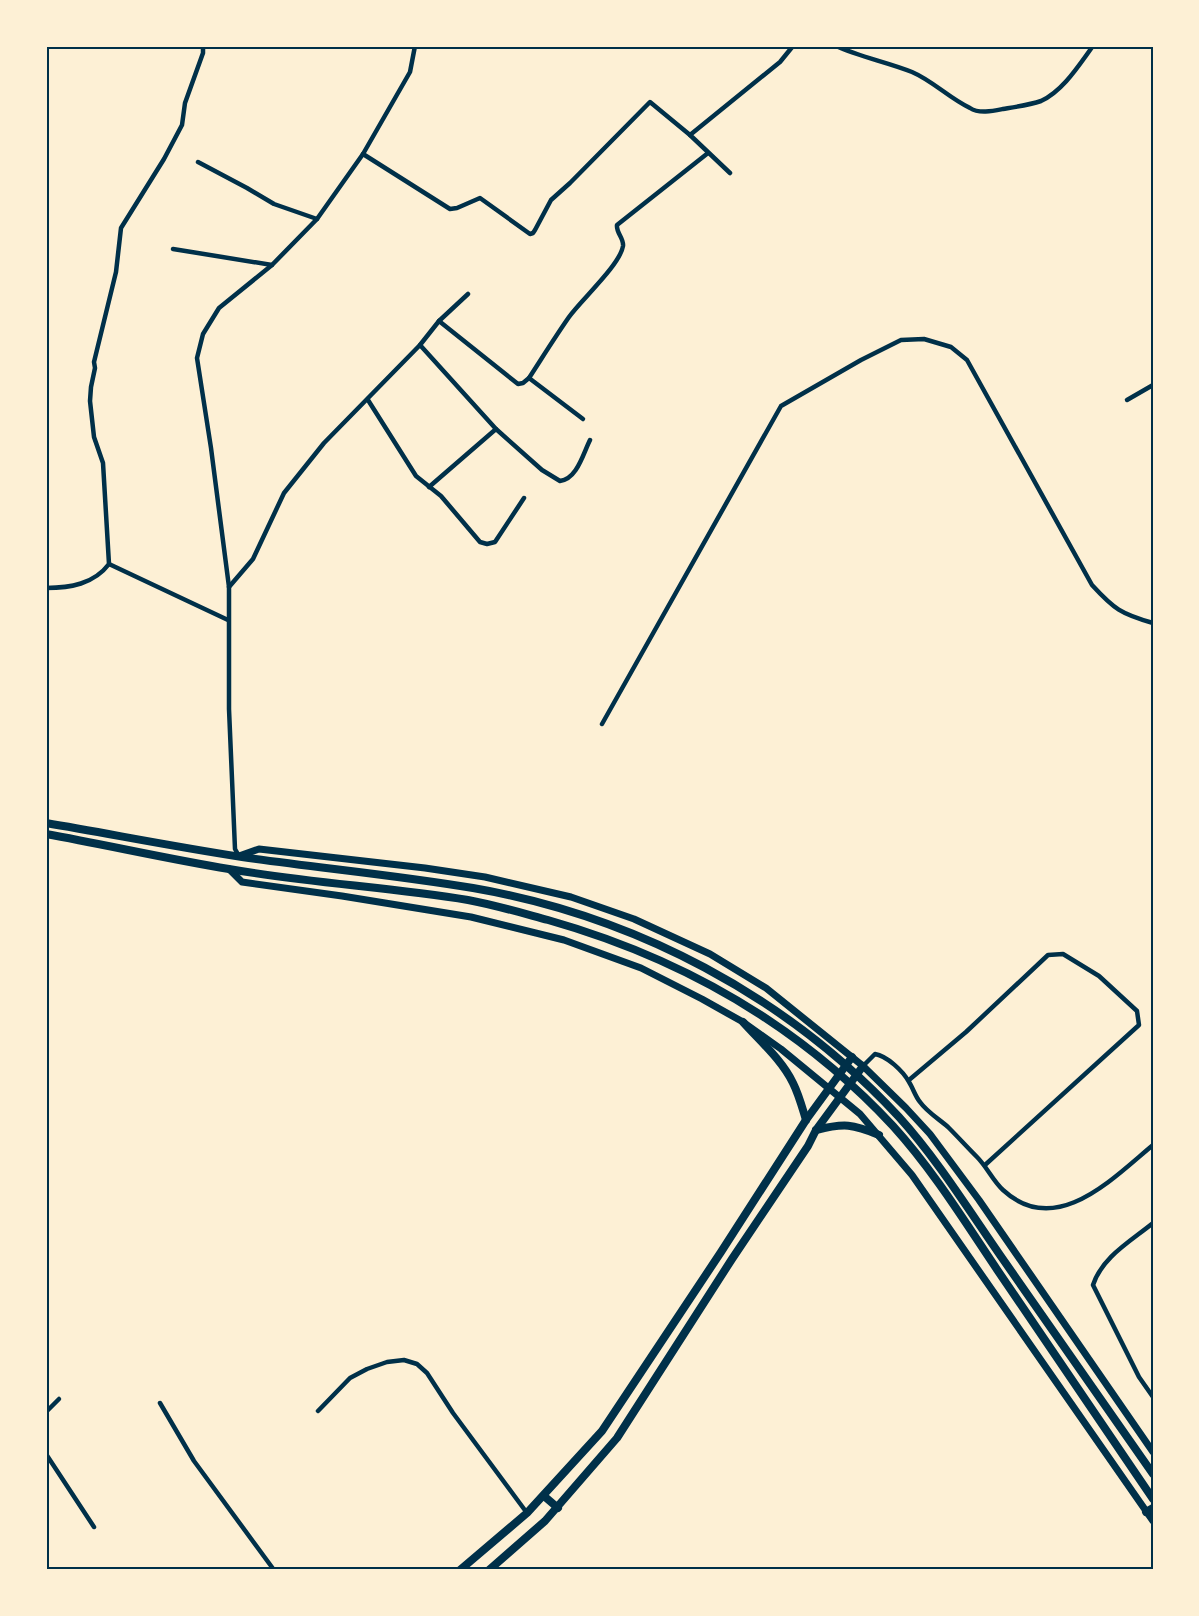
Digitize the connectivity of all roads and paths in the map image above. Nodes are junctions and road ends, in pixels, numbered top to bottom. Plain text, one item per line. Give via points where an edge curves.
1 (203, 46) edge
2 (415, 46) edge
3 (792, 46) edge
4 (836, 46) edge
5 (1093, 46) edge
6 (690, 135) junction
7 (708, 153) junction
8 (363, 154) junction
9 (198, 162) dead end
10 (730, 174) dead end
11 (317, 218) junction
12 (173, 249) dead end
13 (272, 265) junction
14 (468, 294) dead end
15 (439, 322) junction
16 (420, 345) junction
17 (528, 378) junction
18 (1153, 385) edge
19 (368, 400) junction
20 (1127, 400) dead end
21 (583, 419) dead end
22 (496, 429) junction
23 (590, 440) dead end
24 (428, 487) junction
25 (524, 498) dead end
26 (109, 564) junction
27 (229, 587) junction
28 (46, 588) edge
29 (228, 620) junction
30 (1153, 623) edge
31 (602, 724) dead end
32 (46, 822) edge
33 (46, 834) edge
34 (239, 856) junction
35 (229, 869) junction
36 (743, 1022) junction
37 (852, 1057) junction
38 (863, 1066) junction
39 (909, 1080) junction
40 (829, 1088) junction
41 (840, 1097) junction
42 (806, 1120) junction
43 (816, 1130) junction
44 (879, 1135) junction
45 (1153, 1145) edge
46 (985, 1166) junction
47 (1153, 1223) edge
48 (1153, 1397) edge
49 (59, 1399) dead end
50 (160, 1403) dead end
51 (318, 1411) dead end
52 (46, 1412) edge
53 (1153, 1452) edge
54 (46, 1454) edge
55 (1153, 1474) edge
56 (544, 1496) junction
57 (1153, 1499) edge
58 (558, 1508) junction
59 (1150, 1510) edge
60 (527, 1513) junction
61 (1153, 1521) edge
62 (94, 1527) dead end
63 (274, 1570) edge
64 (460, 1570) edge
65 (488, 1570) edge

1 - 26 street via 185,103 182,126 121,228 116,272 94,362 90,401 94,437 102,462
2 - 8 street via 410,72
3 - 6 street via 780,62
4 - 5 street via 912,72 934,83 971,110 983,112 1041,100 1073,73
6 - 7 street
6 - 8 street via 650,102 550,200 536,230 530,234 484,199 450,209
7 - 10 street
7 - 17 street via 617,225 623,248 614,264 570,316
8 - 11 street
9 - 11 street via 274,204
11 - 13 street
12 - 13 street
13 - 27 street via 218,308 203,334 196,358
14 - 15 street
15 - 16 street
15 - 17 street via 518,384
16 - 19 street
16 - 22 street
17 - 21 street
18 - 20 street
19 - 24 street via 416,476
19 - 27 street via 324,443 284,493 253,560
22 - 23 street via 560,482 572,476
22 - 24 street
24 - 25 street via 441,496 480,542 487,544 495,542
26 - 28 street via 83,584
26 - 29 street
27 - 29 street
29 - 34 street via 234,829 235,849
30 - 31 street via 1130,616 1111,605 1092,585 967,360 951,347 924,340 901,340 781,406
32 - 34 highway
33 - 35 highway
34 - 37 main road via 259,849 425,868 485,877 571,897 634,919 710,954 766,988
34 - 55 highway via 474,888 528,900 618,928 660,945 704,967 804,1031 877,1094 922,1144
35 - 36 main road via 242,882 471,917 564,940 641,968
35 - 57 highway via 470,901 522,913 615,941 697,977 767,1018 850,1084 916,1153
36 - 40 main road via 781,1048
36 - 42 highway via 792,1081
37 - 38 main road
37 - 40 highway
38 - 39 street via 875,1054 884,1056
38 - 41 highway
38 - 53 main road via 930,1134
39 - 46 street via 920,1102
39 - 46 street via 1048,955 1063,954 1099,976 1137,1011 1139,1025
40 - 41 main road
40 - 42 highway
41 - 43 highway
41 - 44 main road
42 - 56 highway via 602,1431
43 - 44 highway via 847,1125
43 - 58 highway via 617,1438
44 - 59 main road via 912,1175
45 - 46 street via 1088,1196 1068,1206 1054,1208 1021,1202 1003,1190
47 - 48 street via 1103,1264 1093,1285 1139,1377
49 - 52 street
50 - 63 street via 194,1461
51 - 60 street via 350,1378 367,1369 404,1360 417,1364 427,1373 452,1413
54 - 62 street
56 - 58 highway
56 - 60 highway
58 - 65 highway
59 - 61 main road
60 - 64 highway

